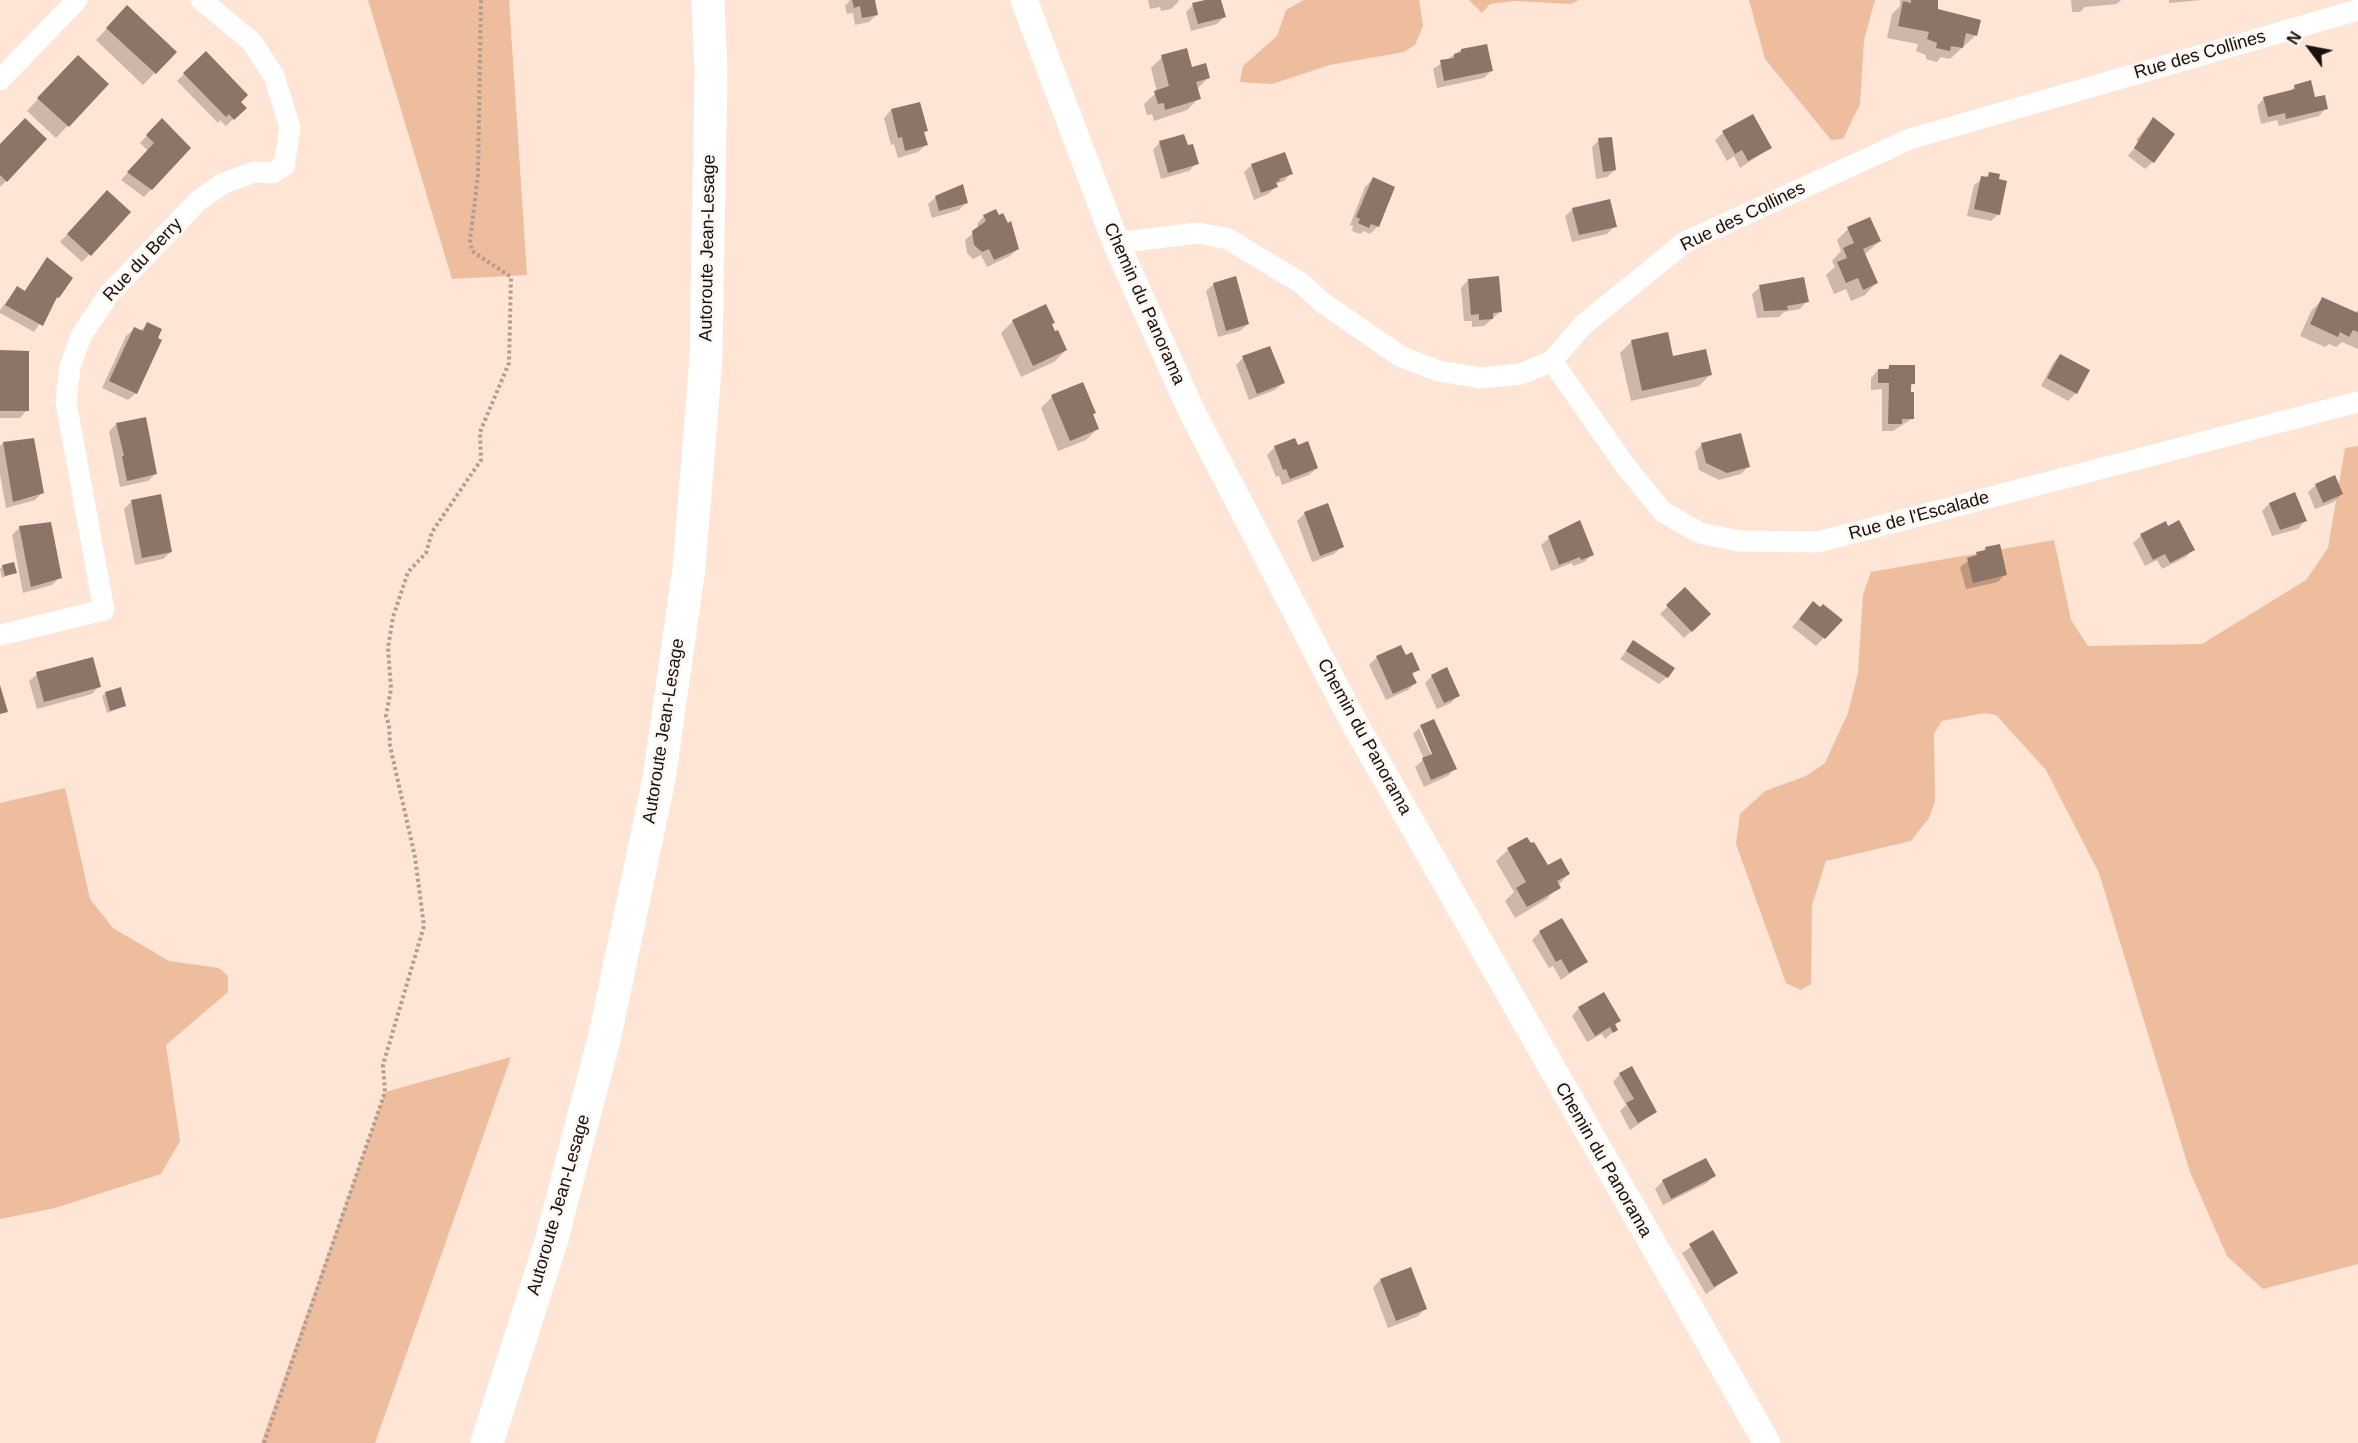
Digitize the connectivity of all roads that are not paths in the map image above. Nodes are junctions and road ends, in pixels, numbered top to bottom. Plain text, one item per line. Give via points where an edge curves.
1 (77, 0) edge
2 (201, 0) edge
3 (708, 0) edge
4 (1024, 0) edge
5 (2358, 10) edge
6 (0, 80) edge
7 (1116, 243) junction
8 (1552, 361) junction
9 (2358, 402) edge
10 (0, 635) edge
11 (487, 1443) edge
12 (1767, 1443) edge

1 - 6 street
2 - 10 street, Rue du Berry via 252,42 274,76 290,128 285,166 272,173 254,172 222,184 198,201 109,294 81,336 70,367 66,402 104,610
3 - 11 highway, Autoroute Jean-Lesage via 711,73 706,358 689,568 659,779 605,1035 550,1242
4 - 7 street, Chemin du Panorama
5 - 8 street, Rue des Collines via 1910,139 1685,242 1583,325
7 - 8 street, Rue des Collines via 1198,233 1228,239 1301,283 1323,303 1400,356 1438,371 1481,378 1521,374
7 - 12 street, Chemin du Panorama via 1192,412 1352,719
8 - 9 street, Rue de l'Escalade via 1623,464 1663,512 1700,533 1739,541 1818,542

